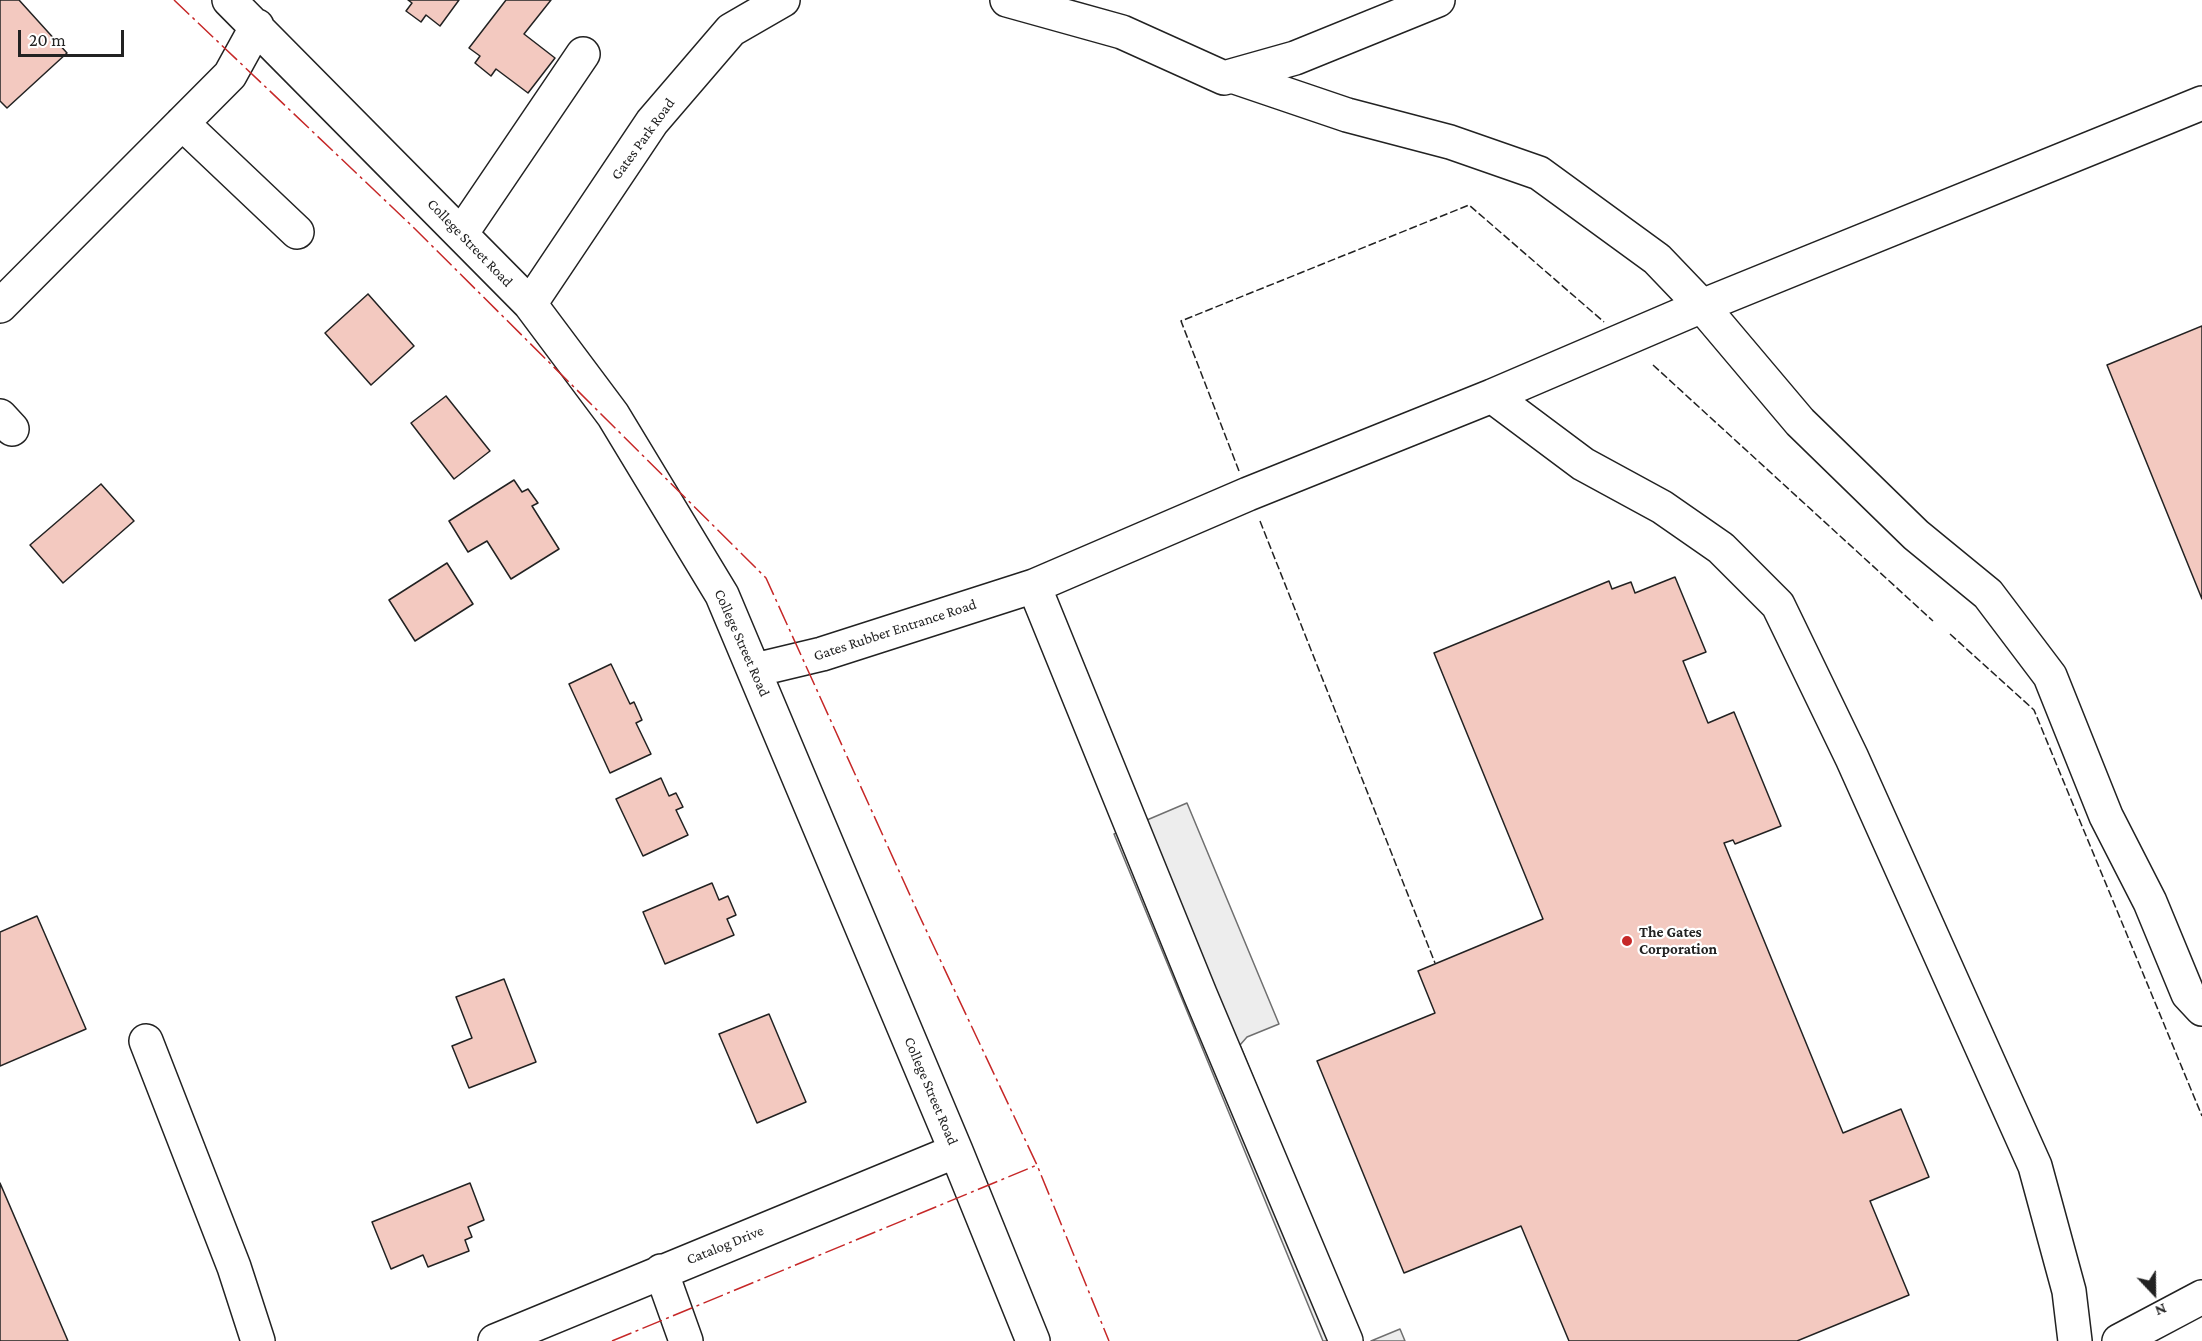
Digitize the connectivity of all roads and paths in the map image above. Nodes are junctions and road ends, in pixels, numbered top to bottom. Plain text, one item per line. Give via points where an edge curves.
1 (229, 0) edge
2 (783, 0) edge
3 (1007, 0) edge
4 (1438, 0) edge
5 (257, 26) junction
6 (583, 54) dead end
7 (1232, 76) junction
8 (2202, 103) edge
9 (182, 123) junction
10 (297, 232) dead end
11 (461, 234) junction
12 (530, 304) junction
13 (0, 306) edge
14 (1702, 306) junction
15 (1492, 396) junction
16 (1034, 586) junction
17 (755, 670) junction
18 (2202, 1009) edge
19 (146, 1041) dead end
20 (956, 1151) junction
21 (662, 1271) junction
22 (2202, 1298) edge
23 (258, 1341) edge
24 (495, 1341) edge
25 (686, 1341) edge
26 (1033, 1341) edge
27 (1346, 1341) edge
28 (2075, 1341) edge
29 (2120, 1341) edge

1 - 5 street, College Street Road
2 - 12 street, Gates Park Road via 731,30 652,122
3 - 7 street via 1122,32 1224,78
4 - 7 street via 1295,58
5 - 9 street via 230,75
5 - 11 street, College Street Road
6 - 11 street
7 - 14 street via 1539,173 1657,259
8 - 14 street, Gates Rubber Entrance Road
9 - 10 street
9 - 13 street
11 - 12 street, College Street Road
12 - 17 street, College Street Road via 613,415 722,594
14 - 15 street, Gates Rubber Entrance Road
14 - 18 street via 1800,422 1916,535 1988,594 2050,676 2106,816 2150,902 2188,994
15 - 16 street, Gates Rubber Entrance Road
15 - 28 street via 1584,464 1662,507 1721,548 1778,605 1852,758 2035,1166 2069,1291
16 - 17 street, Gates Rubber Entrance Road via 822,654
16 - 27 street
17 - 20 street, College Street Road
19 - 23 street via 234,1267
20 - 21 street, Catalog Drive
20 - 26 street, College Street Road
21 - 24 street, Catalog Drive
21 - 25 street
22 - 29 street

